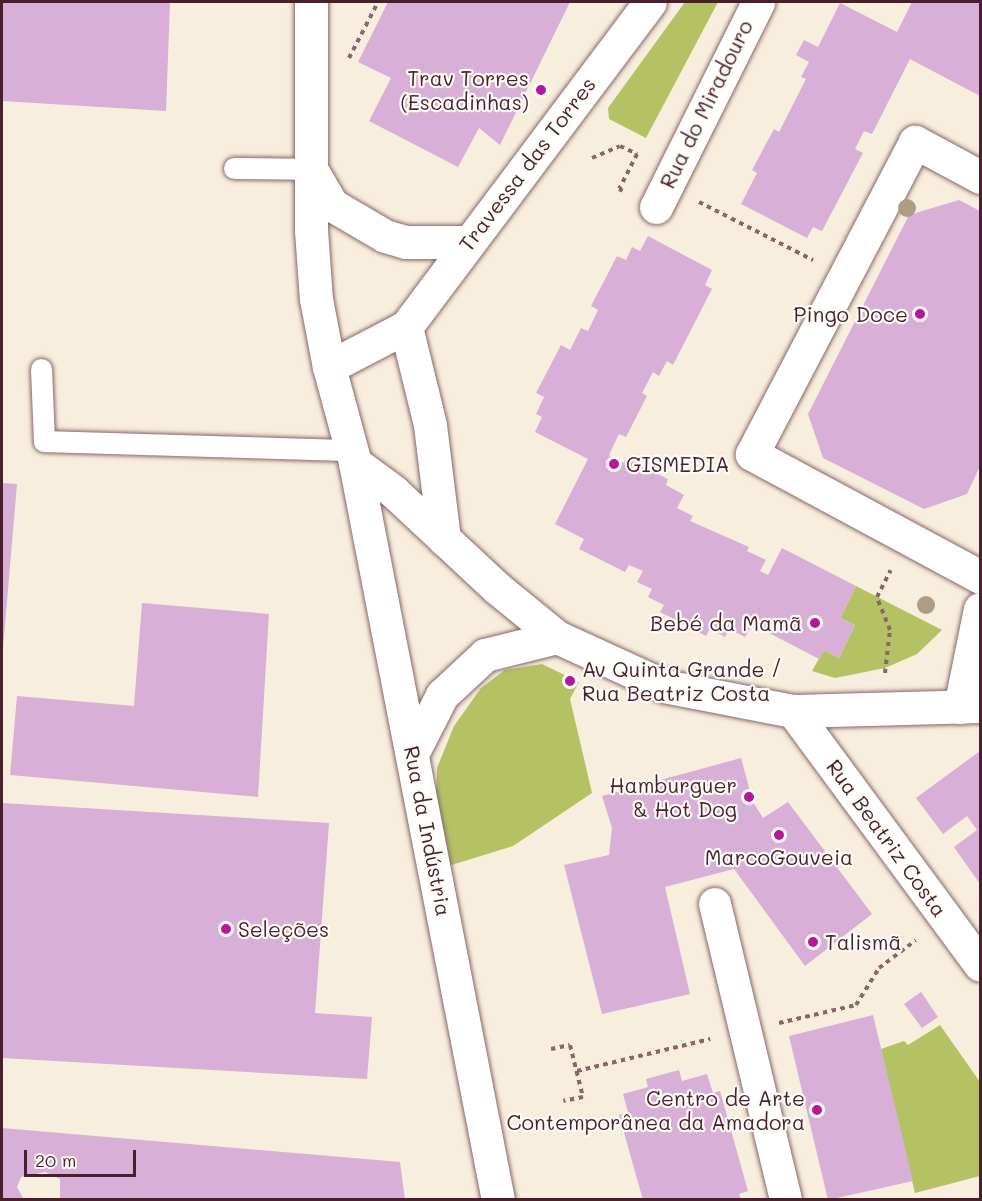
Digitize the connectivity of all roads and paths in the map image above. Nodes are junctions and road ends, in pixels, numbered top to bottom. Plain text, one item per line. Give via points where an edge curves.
1 (311, 2) edge
2 (378, 2) edge
3 (650, 2) edge
4 (758, 2) edge
5 (313, 61) junction
6 (620, 146) dead end
7 (592, 158) dead end
8 (234, 168) dead end
9 (311, 169) junction
10 (981, 177) edge
11 (661, 196) joint
12 (467, 242) junction
13 (817, 262) dead end
14 (406, 327) junction
15 (329, 367) junction
16 (41, 369) dead end
17 (354, 457) junction
18 (444, 539) junction
19 (981, 577) edge
20 (878, 597) dead end
21 (981, 609) edge
22 (557, 637) junction
23 (885, 668) dead end
24 (970, 706) edge
25 (793, 711) junction
26 (413, 752) junction
27 (715, 904) dead end
28 (946, 918) junction
29 (981, 965) edge
30 (745, 1031) junction
31 (552, 1049) dead end
32 (577, 1071) junction
33 (563, 1101) dead end
34 (498, 1200) edge
35 (786, 1200) edge

1 - 5 street, Rua da Indústria
2 - 5 path via 348,60
3 - 12 street, Travessa das Torres
4 - 11 street, Rua do Miradouro
5 - 9 street, Rua da Indústria
6 - 7 path
8 - 9 lane
9 - 12 street via 332,205 385,236 406,242
9 - 15 street, Rua da Indústria via 316,299
10 - 19 street via 915,142 752,454
11 - 13 path
12 - 14 street, Travessa das Torres
14 - 15 street, Travessa das Torres
14 - 18 street via 430,425
15 - 17 street, Rua da Indústria
16 - 17 lane via 44,441
17 - 18 street
17 - 26 street, Rua da Indústria
18 - 22 street
20 - 23 path via 890,630
21 - 24 street
22 - 25 street via 664,686
22 - 26 street via 485,655 442,695
24 - 25 street
25 - 28 street, Rua Beatriz Costa
26 - 34 street, Rua da Indústria
27 - 30 street
28 - 29 street, Rua Beatriz Costa
28 - 30 path via 879,968 856,1005
30 - 32 path
30 - 35 street
31 - 32 path via 570,1045
32 - 33 path via 583,1097

